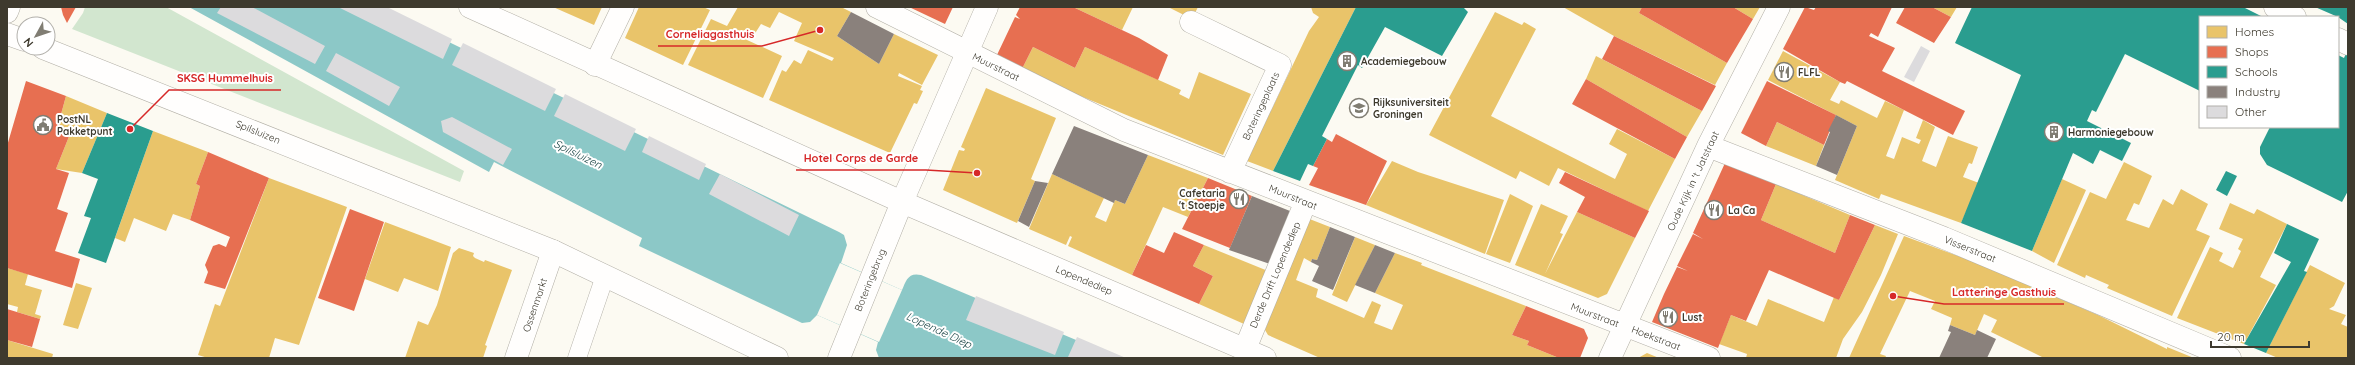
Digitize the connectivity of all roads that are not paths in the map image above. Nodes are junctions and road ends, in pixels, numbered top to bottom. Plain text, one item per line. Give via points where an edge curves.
1 (9, 7) edge
2 (470, 7) edge
3 (623, 7) edge
4 (877, 7) edge
5 (987, 7) edge
6 (1779, 7) edge
7 (2275, 7) edge
8 (7, 12) edge
9 (2293, 16) edge
10 (1191, 22) dead end
11 (2339, 40) edge
12 (2348, 44) edge
13 (56, 53) edge
14 (967, 53) junction
15 (595, 65) junction
16 (1708, 146) junction
17 (1230, 172) junction
18 (1306, 201) junction
19 (902, 202) junction
20 (553, 252) junction
21 (605, 276) junction
22 (1626, 327) junction
23 (1245, 349) junction
24 (516, 358) edge
25 (577, 358) edge
26 (777, 358) edge
27 (839, 358) edge
28 (1265, 358) edge
29 (1610, 358) edge
30 (1709, 358) edge
31 (2230, 358) edge

1 - 8 street
2 - 15 street
3 - 15 street
4 - 14 street, Muurstraat
5 - 14 street, Boteringebrug
6 - 16 street, Oude Kijk in 't Jatstraat
7 - 9 street
10 - 17 street, Boteringeplaats via 1280,65
11 - 12 street
13 - 20 street, Spilsluizen
14 - 17 street, Muurstraat via 1124,130
14 - 19 street, Boteringebrug
15 - 19 street
16 - 22 street, Oude Kijk in 't Jatstraat
16 - 31 street, Visserstraat via 1944,238
17 - 18 street, Muurstraat
18 - 22 street, Muurstraat
18 - 23 street, Derde Drift Lopendediep
19 - 23 street, Lopendediep
19 - 27 street, Boteringebrug
20 - 21 street, Spilsluizen
20 - 24 street, Ossenmarkt
21 - 25 lane
21 - 26 street, Spilsluizen
22 - 29 street, Oude Kijk in 't Jatstraat
22 - 30 street, Hoekstraat
23 - 28 street, Lopendediep

